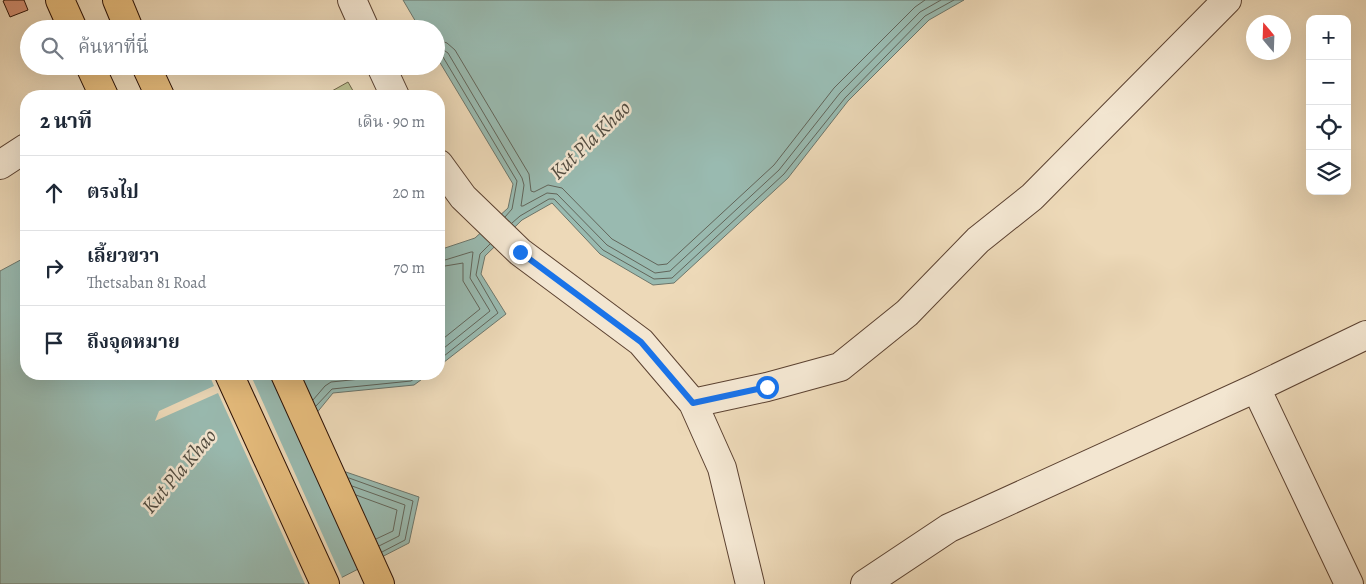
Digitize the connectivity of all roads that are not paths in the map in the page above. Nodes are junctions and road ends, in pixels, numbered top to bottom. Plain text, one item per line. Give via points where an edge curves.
1 (60, 0) edge
2 (116, 0) edge
3 (352, 0) edge
4 (1227, 0) edge
5 (70, 20) edge
6 (126, 20) edge
7 (361, 20) edge
8 (94, 75) edge
9 (150, 75) edge
10 (385, 75) edge
11 (101, 90) edge
12 (157, 90) edge
13 (392, 90) edge
14 (20, 152) edge
15 (0, 165) edge
16 (445, 172) edge
17 (1366, 335) edge
18 (232, 380) edge
19 (288, 380) edge
20 (1256, 388) junction
21 (693, 403) junction
22 (325, 584) edge
23 (380, 584) edge
24 (750, 584) edge
25 (865, 584) edge
26 (1349, 584) edge

1 - 5 main road
2 - 6 main road
3 - 7 street
4 - 21 street via 1032,198 978,240 907,313 840,367
8 - 11 main road
9 - 12 main road
10 - 13 street
14 - 15 street
16 - 21 street via 463,196 520,252 641,342
17 - 20 street
18 - 22 main road
19 - 23 main road
20 - 25 street via 949,528
20 - 26 street
21 - 24 street via 722,468

